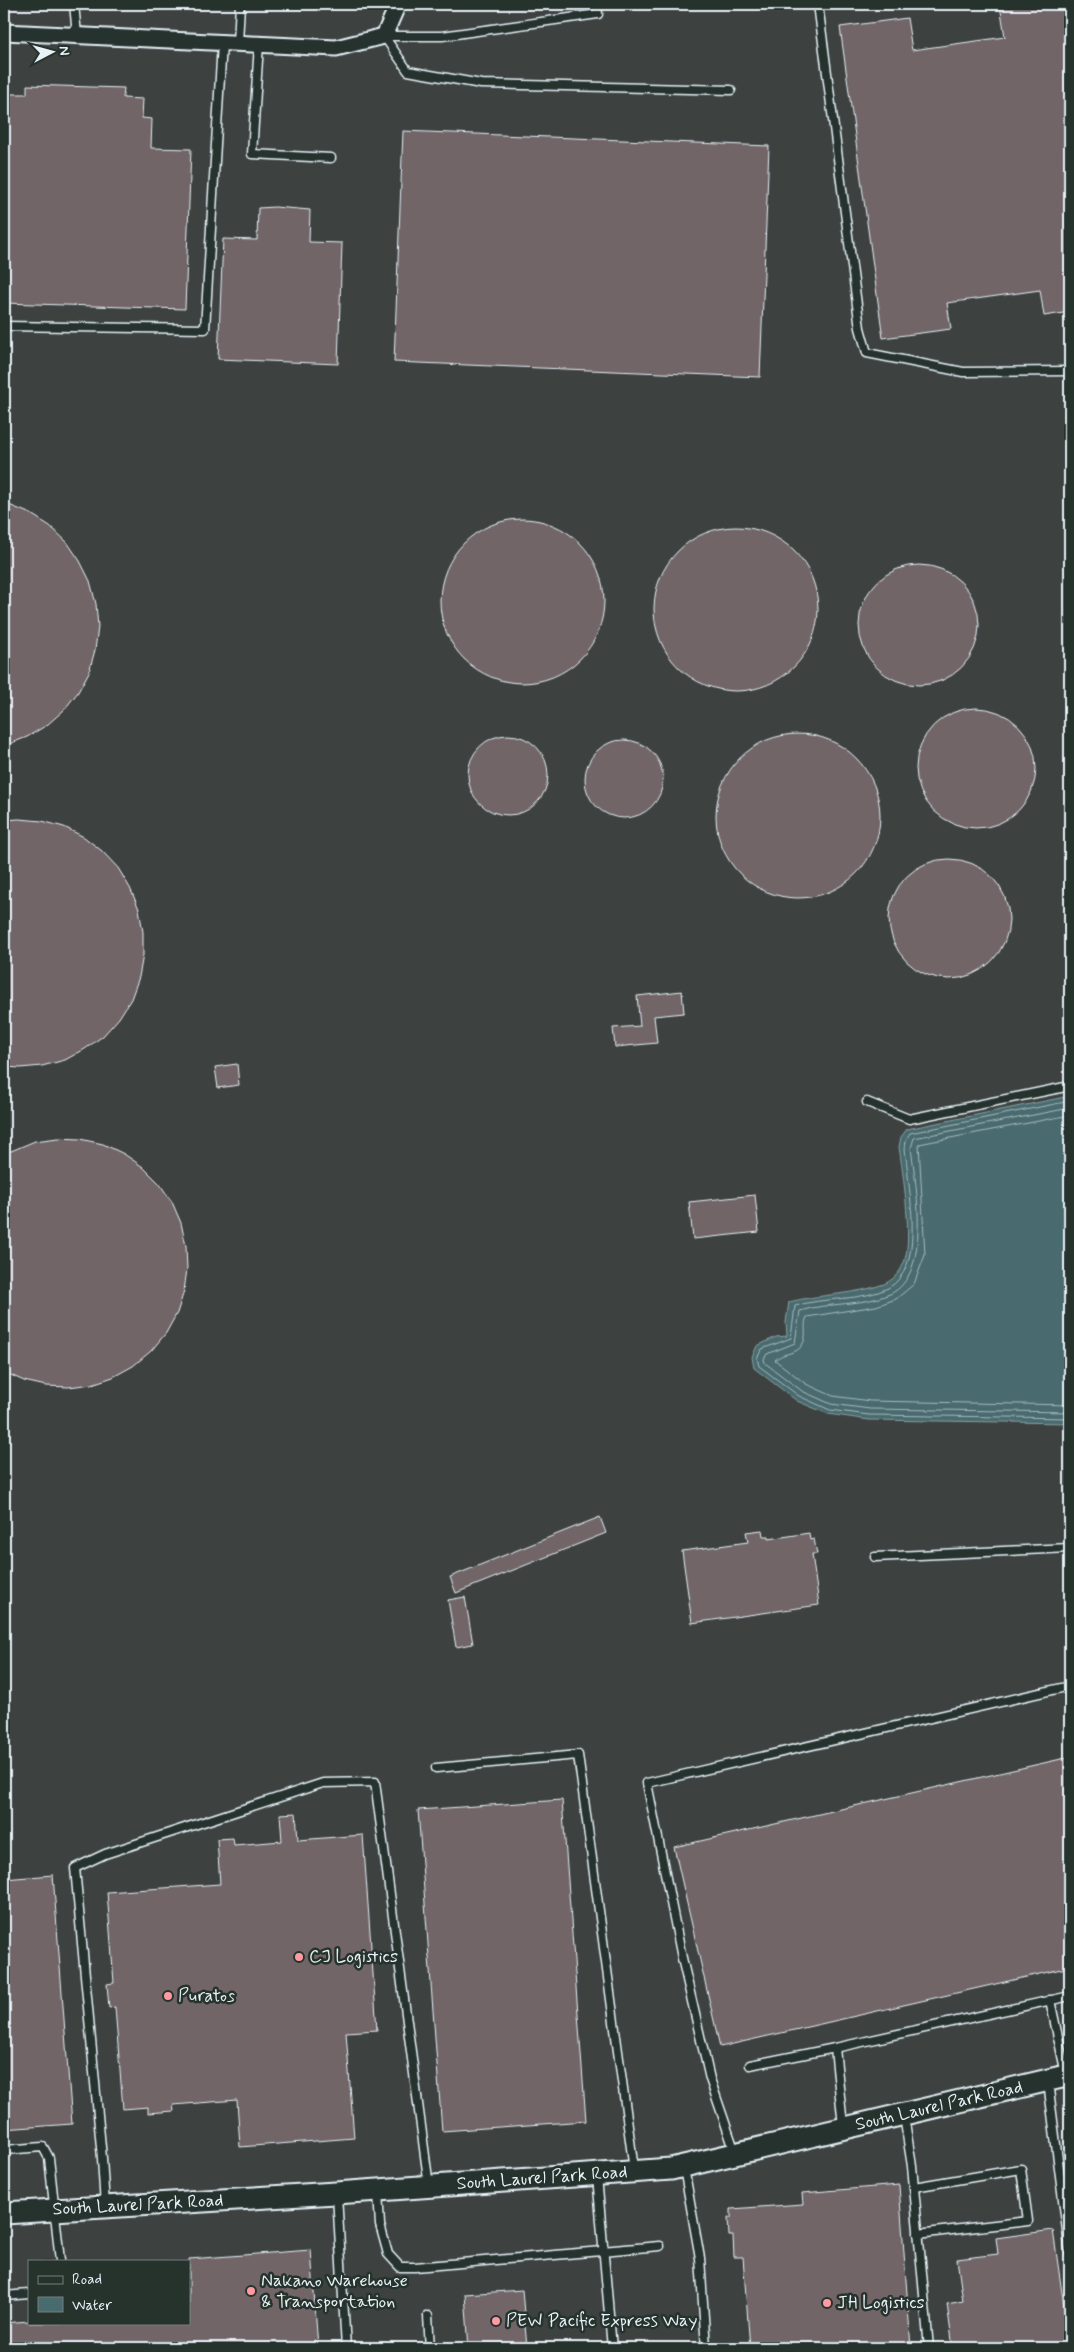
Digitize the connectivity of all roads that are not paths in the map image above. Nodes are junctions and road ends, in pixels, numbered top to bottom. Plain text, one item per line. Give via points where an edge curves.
1 (74, 4) edge
2 (240, 4) edge
3 (398, 4) edge
4 (597, 4) edge
5 (818, 4) edge
6 (4, 32) edge
7 (77, 35) junction
8 (384, 36) junction
9 (222, 43) junction
10 (238, 43) junction
11 (259, 44) junction
12 (731, 90) dead end
13 (331, 158) dead end
14 (4, 326) edge
15 (1070, 372) edge
16 (1070, 1086) edge
17 (866, 1102) dead end
18 (1070, 1548) edge
19 (875, 1557) dead end
20 (1070, 1686) edge
21 (436, 1768) dead end
22 (1070, 1996) edge
23 (1050, 2000) junction
24 (835, 2048) junction
25 (750, 2065) dead end
26 (1061, 2077) edge
27 (903, 2114) junction
28 (843, 2128) junction
29 (4, 2150) edge
30 (736, 2154) junction
31 (683, 2166) junction
32 (634, 2172) junction
33 (597, 2174) junction
34 (429, 2186) junction
35 (914, 2187) junction
36 (377, 2190) junction
37 (336, 2193) junction
38 (105, 2208) junction
39 (54, 2209) junction
40 (4, 2213) edge
41 (918, 2234) junction
42 (660, 2246) dead end
43 (604, 2250) junction
44 (1070, 2254) edge
45 (60, 2260) edge
46 (28, 2294) edge
47 (4, 2296) edge
48 (428, 2316) dead end
49 (346, 2348) edge
50 (430, 2348) edge
51 (612, 2348) edge
52 (706, 2348) edge
53 (929, 2348) edge

1 - 7 lane
2 - 10 lane
3 - 8 street
4 - 8 lane via 598,14 442,36
5 - 15 lane via 860,328 867,353 963,372
6 - 7 street
7 - 9 street
8 - 11 street via 336,48
8 - 12 lane via 408,71 481,84
9 - 10 street
9 - 14 lane via 205,329
10 - 11 street
11 - 13 lane via 252,154
16 - 17 lane via 909,1119
18 - 19 lane
20 - 30 lane via 647,1782 710,2079
21 - 32 lane via 578,1755
22 - 23 lane
23 - 24 lane
23 - 26 lane
24 - 25 lane
24 - 28 lane
26 - 27 street, South Laurel Park Road
26 - 44 lane
27 - 28 street, South Laurel Park Road
27 - 35 lane
28 - 30 street, South Laurel Park Road
29 - 39 lane via 43,2147 49,2158
30 - 31 street, South Laurel Park Road
31 - 32 street, South Laurel Park Road
31 - 52 lane via 700,2258
32 - 33 street, South Laurel Park Road
33 - 34 street, South Laurel Park Road
33 - 43 lane
34 - 36 street, South Laurel Park Road
34 - 38 lane via 375,1782 323,1783 104,1854 75,1868
35 - 41 lane
35 - 41 lane via 1021,2169 1028,2220
36 - 37 street, South Laurel Park Road
36 - 43 lane via 380,2225 388,2254 400,2267
37 - 38 street, South Laurel Park Road
37 - 49 lane
38 - 39 street, South Laurel Park Road
39 - 40 street, South Laurel Park Road
39 - 45 lane
41 - 53 lane
42 - 43 lane
43 - 51 lane
46 - 47 lane
48 - 50 lane

